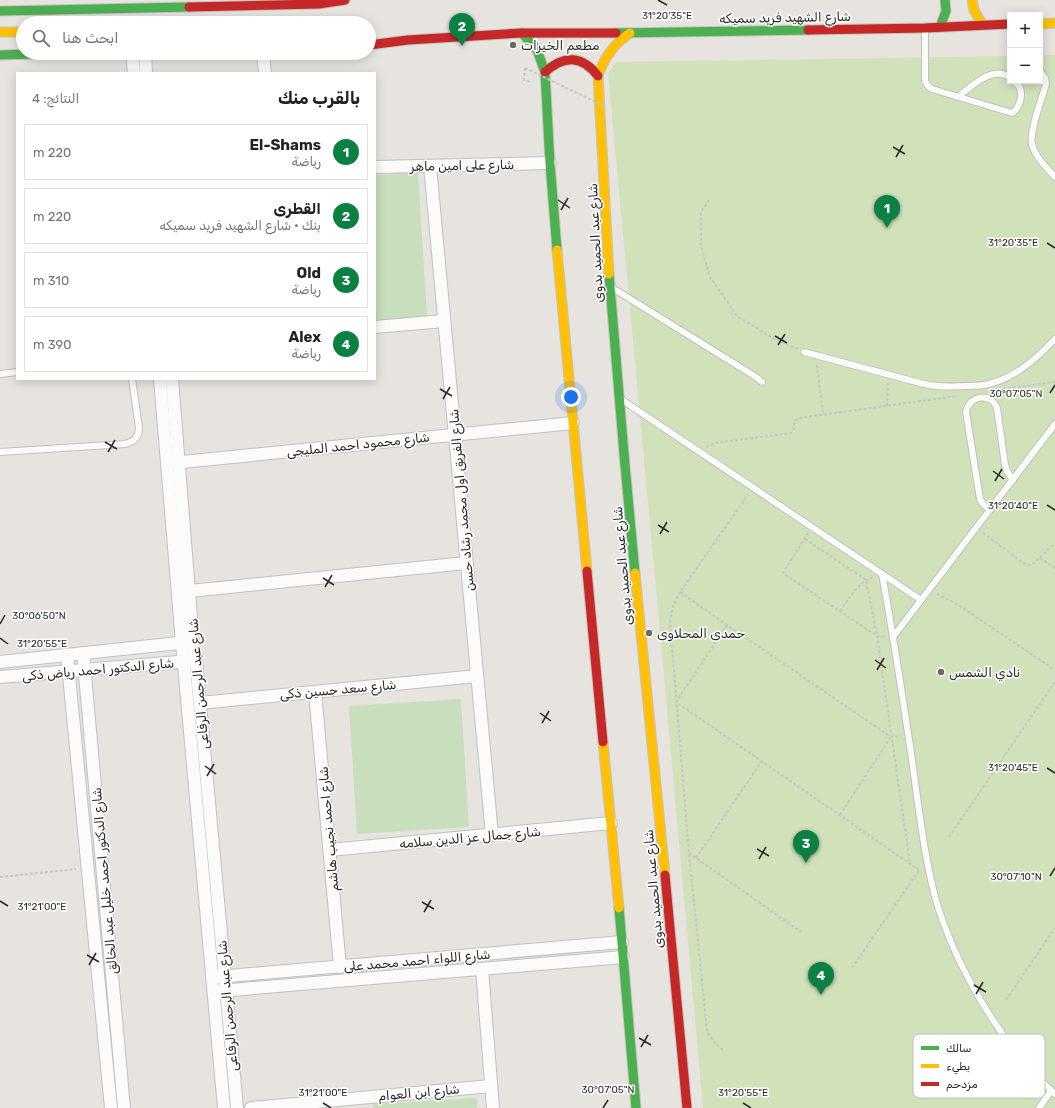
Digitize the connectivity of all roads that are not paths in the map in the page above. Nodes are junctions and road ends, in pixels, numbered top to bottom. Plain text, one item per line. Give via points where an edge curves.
1 (345, 0) edge
2 (945, 0) edge
3 (972, 0) edge
4 (0, 11) edge
5 (982, 24) junction
6 (1007, 24) edge
7 (1043, 24) edge
8 (1055, 24) edge
9 (940, 27) junction
10 (925, 28) junction
11 (0, 32) edge
12 (16, 32) edge
13 (522, 33) junction
14 (630, 34) junction
15 (386, 35) dead end
16 (408, 40) junction
17 (376, 44) edge
18 (0, 55) edge
19 (16, 55) edge
20 (133, 60) edge
21 (145, 60) edge
22 (263, 60) edge
23 (134, 72) edge
24 (146, 72) edge
25 (264, 72) edge
26 (544, 72) junction
27 (1043, 75) edge
28 (598, 76) junction
29 (1007, 76) edge
30 (1017, 84) edge
31 (958, 97) junction
32 (550, 163) junction
33 (430, 166) junction
34 (376, 167) edge
35 (1055, 178) edge
36 (610, 286) junction
37 (444, 321) junction
38 (376, 327) edge
39 (1055, 339) edge
40 (804, 352) road end
41 (16, 372) edge
42 (0, 374) edge
43 (132, 380) edge
44 (160, 380) edge
45 (172, 380) edge
46 (762, 382) dead end
47 (620, 398) junction
48 (573, 423) junction
49 (1055, 424) edge
50 (454, 435) junction
51 (0, 452) edge
52 (179, 462) junction
53 (167, 463) junction
54 (1013, 480) junction
55 (990, 510) junction
56 (466, 563) junction
57 (882, 574) junction
58 (190, 591) junction
59 (921, 600) junction
60 (893, 637) junction
61 (188, 642) junction
62 (83, 653) junction
63 (67, 655) junction
64 (196, 660) junction
65 (0, 662) edge
66 (183, 662) junction
67 (85, 670) junction
68 (68, 672) junction
69 (477, 676) junction
70 (0, 677) edge
71 (315, 692) junction
72 (200, 703) junction
73 (611, 823) junction
74 (492, 834) junction
75 (330, 850) junction
76 (622, 942) junction
77 (623, 957) junction
78 (340, 967) junction
79 (482, 969) junction
80 (219, 977) junction
81 (220, 991) junction
82 (1003, 1034) edge
83 (120, 1060) junction
84 (106, 1061) junction
85 (1045, 1083) edge
86 (685, 1085) junction
87 (491, 1086) junction
88 (1053, 1092) edge
89 (676, 1102) dead end
90 (355, 1103) edge
91 (637, 1105) edge
92 (111, 1108) edge
93 (124, 1108) edge
94 (224, 1108) edge
95 (237, 1108) edge
96 (251, 1108) edge
97 (492, 1108) edge
98 (687, 1108) edge
99 (1039, 1108) edge

1 - 4 main road via 289,5
2 - 9 main road via 945,16
3 - 5 main road via 976,15
5 - 6 main road, شارع الشهيد فريد سميكه
5 - 9 main road, شارع الشهيد فريد سميكه
7 - 8 main road
9 - 10 main road, شارع الشهيد فريد سميكه
10 - 14 main road, شارع الشهيد فريد سميكه
10 - 31 lane via 925,81 932,89
11 - 12 main road
13 - 14 main road, شارع الشهيد فريد سميكه
13 - 16 main road, شارع الشهيد فريد سميكه
13 - 26 main road via 537,50
14 - 28 main road, شارع عبد الحميد بدوى via 609,51
15 - 16 main road
16 - 17 main road, شارع الشهيد فريد سميكه
18 - 19 main road
20 - 23 street
21 - 24 street
22 - 25 street
26 - 28 main road via 554,63 573,59 590,66
26 - 32 main road
27 - 35 lane via 1046,84 1031,135 1032,144
28 - 36 main road, شارع عبد الحميد بدوى
29 - 31 lane via 996,74 985,78
30 - 31 lane via 1022,94 1016,111 1012,112
32 - 33 street, شارع على امين ماهر
32 - 48 main road
33 - 34 street, شارع على امين ماهر
33 - 37 street, شارع الفريق اول محمد رشاد حسن
36 - 46 lane
36 - 47 main road, شارع عبد الحميد بدوى
37 - 38 street
37 - 50 street, شارع الفريق اول محمد رشاد حسن
39 - 40 lane via 1024,367 1006,378 985,385 938,387
41 - 42 lane
43 - 51 lane via 139,428 138,435 133,441 125,444
44 - 53 street, شارع عبد الرحمن الرفاعى
45 - 52 street, شارع عبد الرحمن الرفاعى
47 - 57 lane
47 - 86 main road, شارع عبد الحميد بدوى
48 - 50 street, شارع محمود احمد المليجى
48 - 73 main road
49 - 54 lane
50 - 52 street, شارع محمود احمد المليجى
50 - 56 street, شارع الفريق اول محمد رشاد حسن
52 - 53 street, شارع محمود احمد المليجى
52 - 58 street, شارع عبد الرحمن الرفاعى
53 - 61 street, شارع عبد الرحمن الرفاعى
54 - 55 lane
54 - 55 lane via 1005,465 997,408 987,398 975,399 967,406 966,412 980,499
55 - 59 lane
56 - 58 street
56 - 69 street, شارع الفريق اول محمد رشاد حسن
57 - 59 lane
57 - 60 lane
58 - 61 street, شارع عبد الرحمن الرفاعى
59 - 60 lane
60 - 82 lane via 929,869 940,911 955,952 982,1003
61 - 62 street, شارع الدكتور احمد رياض ذكى
61 - 64 street, شارع عبد الرحمن الرفاعى
61 - 66 street, شارع عبد الرحمن الرفاعى
62 - 63 street, شارع الدكتور احمد رياض ذكى
62 - 67 street, شارع الدكتور احمد خليل عبد الخالق
63 - 65 street, شارع الدكتور احمد رياض ذكى
63 - 68 street, شارع الدكتور احمد خليل عبد الخالق
64 - 66 street, شارع الدكتور احمد رياض ذكى
64 - 72 street, شارع عبد الرحمن الرفاعى
66 - 67 street, شارع الدكتور احمد رياض ذكى
66 - 80 street, شارع عبد الرحمن الرفاعى
67 - 68 street, شارع الدكتور احمد رياض ذكى
67 - 83 street, شارع الدكتور احمد خليل عبد الخالق
68 - 70 street, شارع الدكتور احمد رياض ذكى
68 - 84 street, شارع الدكتور احمد خليل عبد الخالق
69 - 71 street, شارع سعد حسين ذكى
69 - 74 street, شارع الفريق اول محمد رشاد حسن
71 - 72 street, شارع سعد حسين ذكى
71 - 75 street, شارع احمد نجيب هاشم
72 - 80 street, شارع عبد الرحمن الرفاعى
73 - 74 street, شارع جمال عز الدين سلامه
73 - 76 main road
74 - 75 street, شارع جمال عز الدين سلامه
75 - 78 street, شارع احمد نجيب هاشم
76 - 77 main road
76 - 78 street, شارع اللواء احمد محمد على
77 - 79 street, شارع اللواء احمد محمد على
77 - 91 main road
78 - 80 street, شارع اللواء احمد محمد على
79 - 81 street, شارع اللواء احمد محمد على
79 - 87 street
80 - 81 street, شارع عبد الرحمن الرفاعى
81 - 94 street, شارع عبد الرحمن الرفاعى
81 - 95 street, شارع عبد الرحمن الرفاعى
83 - 84 street
83 - 93 street, شارع الدكتور احمد خليل عبد الخالق
84 - 92 street, شارع الدكتور احمد خليل عبد الخالق
85 - 88 lane
86 - 89 main road
86 - 98 main road, شارع عبد الحميد بدوى
87 - 90 street, شارع ابن العوام
87 - 97 street
88 - 99 lane
90 - 96 street, شارع ابن العوام

